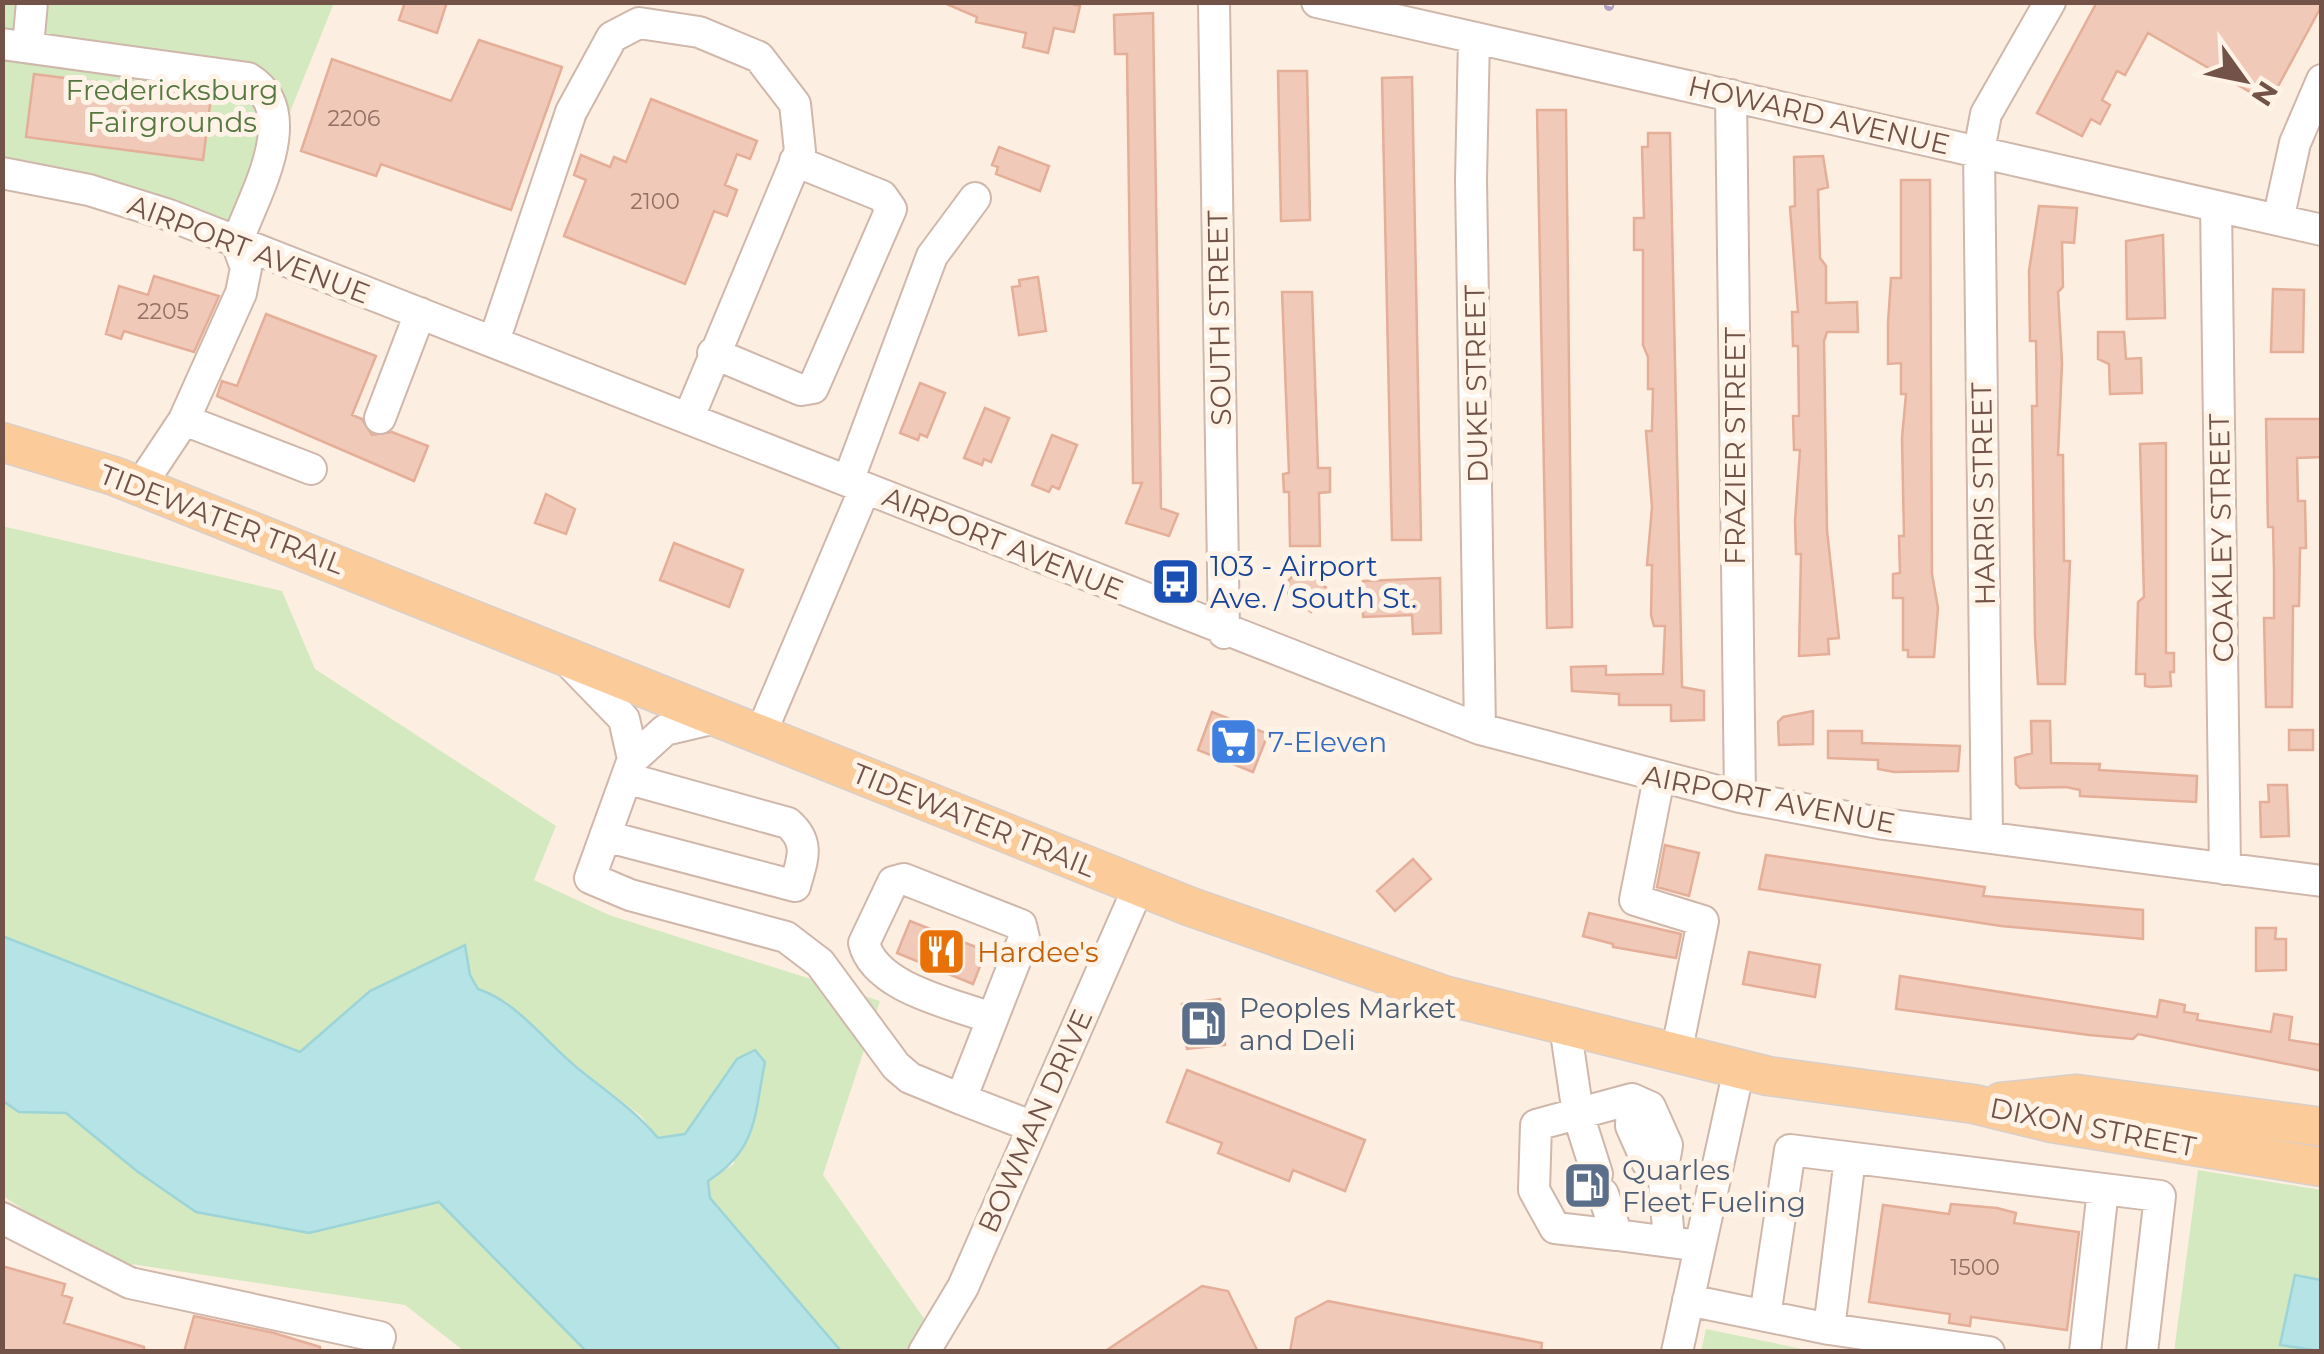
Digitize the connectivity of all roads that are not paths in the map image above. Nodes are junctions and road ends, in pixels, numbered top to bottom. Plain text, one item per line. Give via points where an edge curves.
1 (32, 2) edge
2 (1214, 2) edge
3 (1317, 2) edge
4 (2050, 2) edge
5 (1474, 38) junction
6 (15, 46) edge
7 (2322, 80) edge
8 (1731, 95) junction
9 (1980, 151) junction
10 (795, 161) junction
11 (2, 172) edge
12 (975, 198) dead end
13 (2216, 206) junction
14 (2278, 220) junction
15 (2322, 230) edge
16 (236, 243) junction
17 (420, 313) junction
18 (494, 341) junction
19 (712, 353) junction
20 (690, 416) junction
21 (380, 418) dead end
22 (184, 420) junction
23 (2, 442) edge
24 (311, 469) dead end
25 (857, 484) junction
26 (140, 486) junction
27 (1224, 633) junction
28 (559, 650) junction
29 (720, 717) junction
30 (1480, 729) junction
31 (761, 733) junction
32 (630, 768) junction
33 (1659, 778) junction
34 (1740, 797) junction
35 (605, 836) junction
36 (1987, 837) junction
37 (2225, 869) junction
38 (2322, 881) edge
39 (1139, 886) junction
40 (991, 1018) junction
41 (1565, 1026) junction
42 (1676, 1054) junction
43 (1739, 1069) junction
44 (961, 1099) junction
45 (1974, 1104) junction
46 (1578, 1114) junction
47 (1031, 1126) junction
48 (2322, 1126) edge
49 (1850, 1158) junction
50 (2322, 1166) edge
51 (2103, 1189) junction
52 (2, 1218) edge
53 (1618, 1235) junction
54 (1669, 1240) junction
55 (1700, 1246) junction
56 (1688, 1300) junction
57 (1764, 1316) junction
58 (1828, 1329) junction
59 (375, 1352) edge
60 (924, 1352) edge
61 (1677, 1352) edge
62 (1990, 1352) edge
63 (2085, 1352) edge
64 (2142, 1352) edge

1 - 6 street
2 - 27 street, SOUTH STREET
3 - 5 street, HOWARD AVENUE
4 - 9 street, HARRIS STREET via 1986,114
5 - 8 street, HOWARD AVENUE
5 - 30 street, DUKE STREET
6 - 16 street via 248,78 262,87 274,112 272,143
7 - 14 street via 2296,143
8 - 9 street, HOWARD AVENUE
8 - 34 street, FRAZIER STREET
9 - 13 street, HOWARD AVENUE
9 - 36 street, HARRIS STREET
10 - 18 street via 795,104 759,57 698,32 639,23 612,37 571,112
10 - 19 street
10 - 19 street via 882,196 891,209 813,388 801,390
11 - 16 street, AIRPORT AVENUE via 146,206
12 - 25 street via 932,256
13 - 14 street, HOWARD AVENUE
13 - 37 street, COAKLEY STREET
14 - 15 street, HOWARD AVENUE
16 - 17 street, AIRPORT AVENUE
16 - 22 street via 246,268 241,293
17 - 18 street, AIRPORT AVENUE
17 - 21 street
18 - 20 street, AIRPORT AVENUE
19 - 20 street
20 - 25 street, AIRPORT AVENUE
22 - 24 street
22 - 26 street
23 - 26 main road, TIDEWATER TRAIL
25 - 27 street, AIRPORT AVENUE
25 - 31 street
26 - 28 main road, TIDEWATER TRAIL
27 - 30 street, AIRPORT AVENUE
28 - 29 main road, TIDEWATER TRAIL
28 - 32 street via 624,719
29 - 31 main road, TIDEWATER TRAIL
29 - 32 street via 665,730
30 - 33 street, AIRPORT AVENUE
31 - 39 main road, TIDEWATER TRAIL
32 - 35 street
32 - 35 street via 788,823 806,847 795,886
33 - 34 street, AIRPORT AVENUE
33 - 42 street via 1635,900 1703,922
34 - 36 street, AIRPORT AVENUE
35 - 44 street via 590,878 630,896 786,938 827,972 896,1066
36 - 37 street, AIRPORT AVENUE
37 - 38 street, AIRPORT AVENUE
39 - 41 main road, TIDEWATER TRAIL via 1339,961
39 - 47 street, BOWMAN DRIVE
40 - 40 street via 1024,938 1021,924 904,879 893,882 864,943 867,957 884,975
40 - 44 street
41 - 42 main road, TIDEWATER TRAIL
41 - 46 street
42 - 43 main road, TIDEWATER TRAIL
43 - 45 main road, TIDEWATER TRAIL
43 - 55 street
44 - 47 street
45 - 48 main road, DIXON STREET via 2077,1094
45 - 50 main road, DIXON STREET via 2052,1123
46 - 53 street
46 - 53 street via 1536,1125 1534,1190 1555,1228
46 - 54 street via 1632,1100 1650,1107 1667,1145
47 - 60 street, BOWMAN DRIVE via 963,1287
49 - 51 street
49 - 57 street via 1790,1150
49 - 58 street
51 - 63 street
51 - 64 street via 2160,1196
52 - 59 street via 130,1283 380,1337
53 - 54 street
54 - 55 street
55 - 56 street
56 - 57 street
56 - 61 street
57 - 58 street
58 - 62 street

